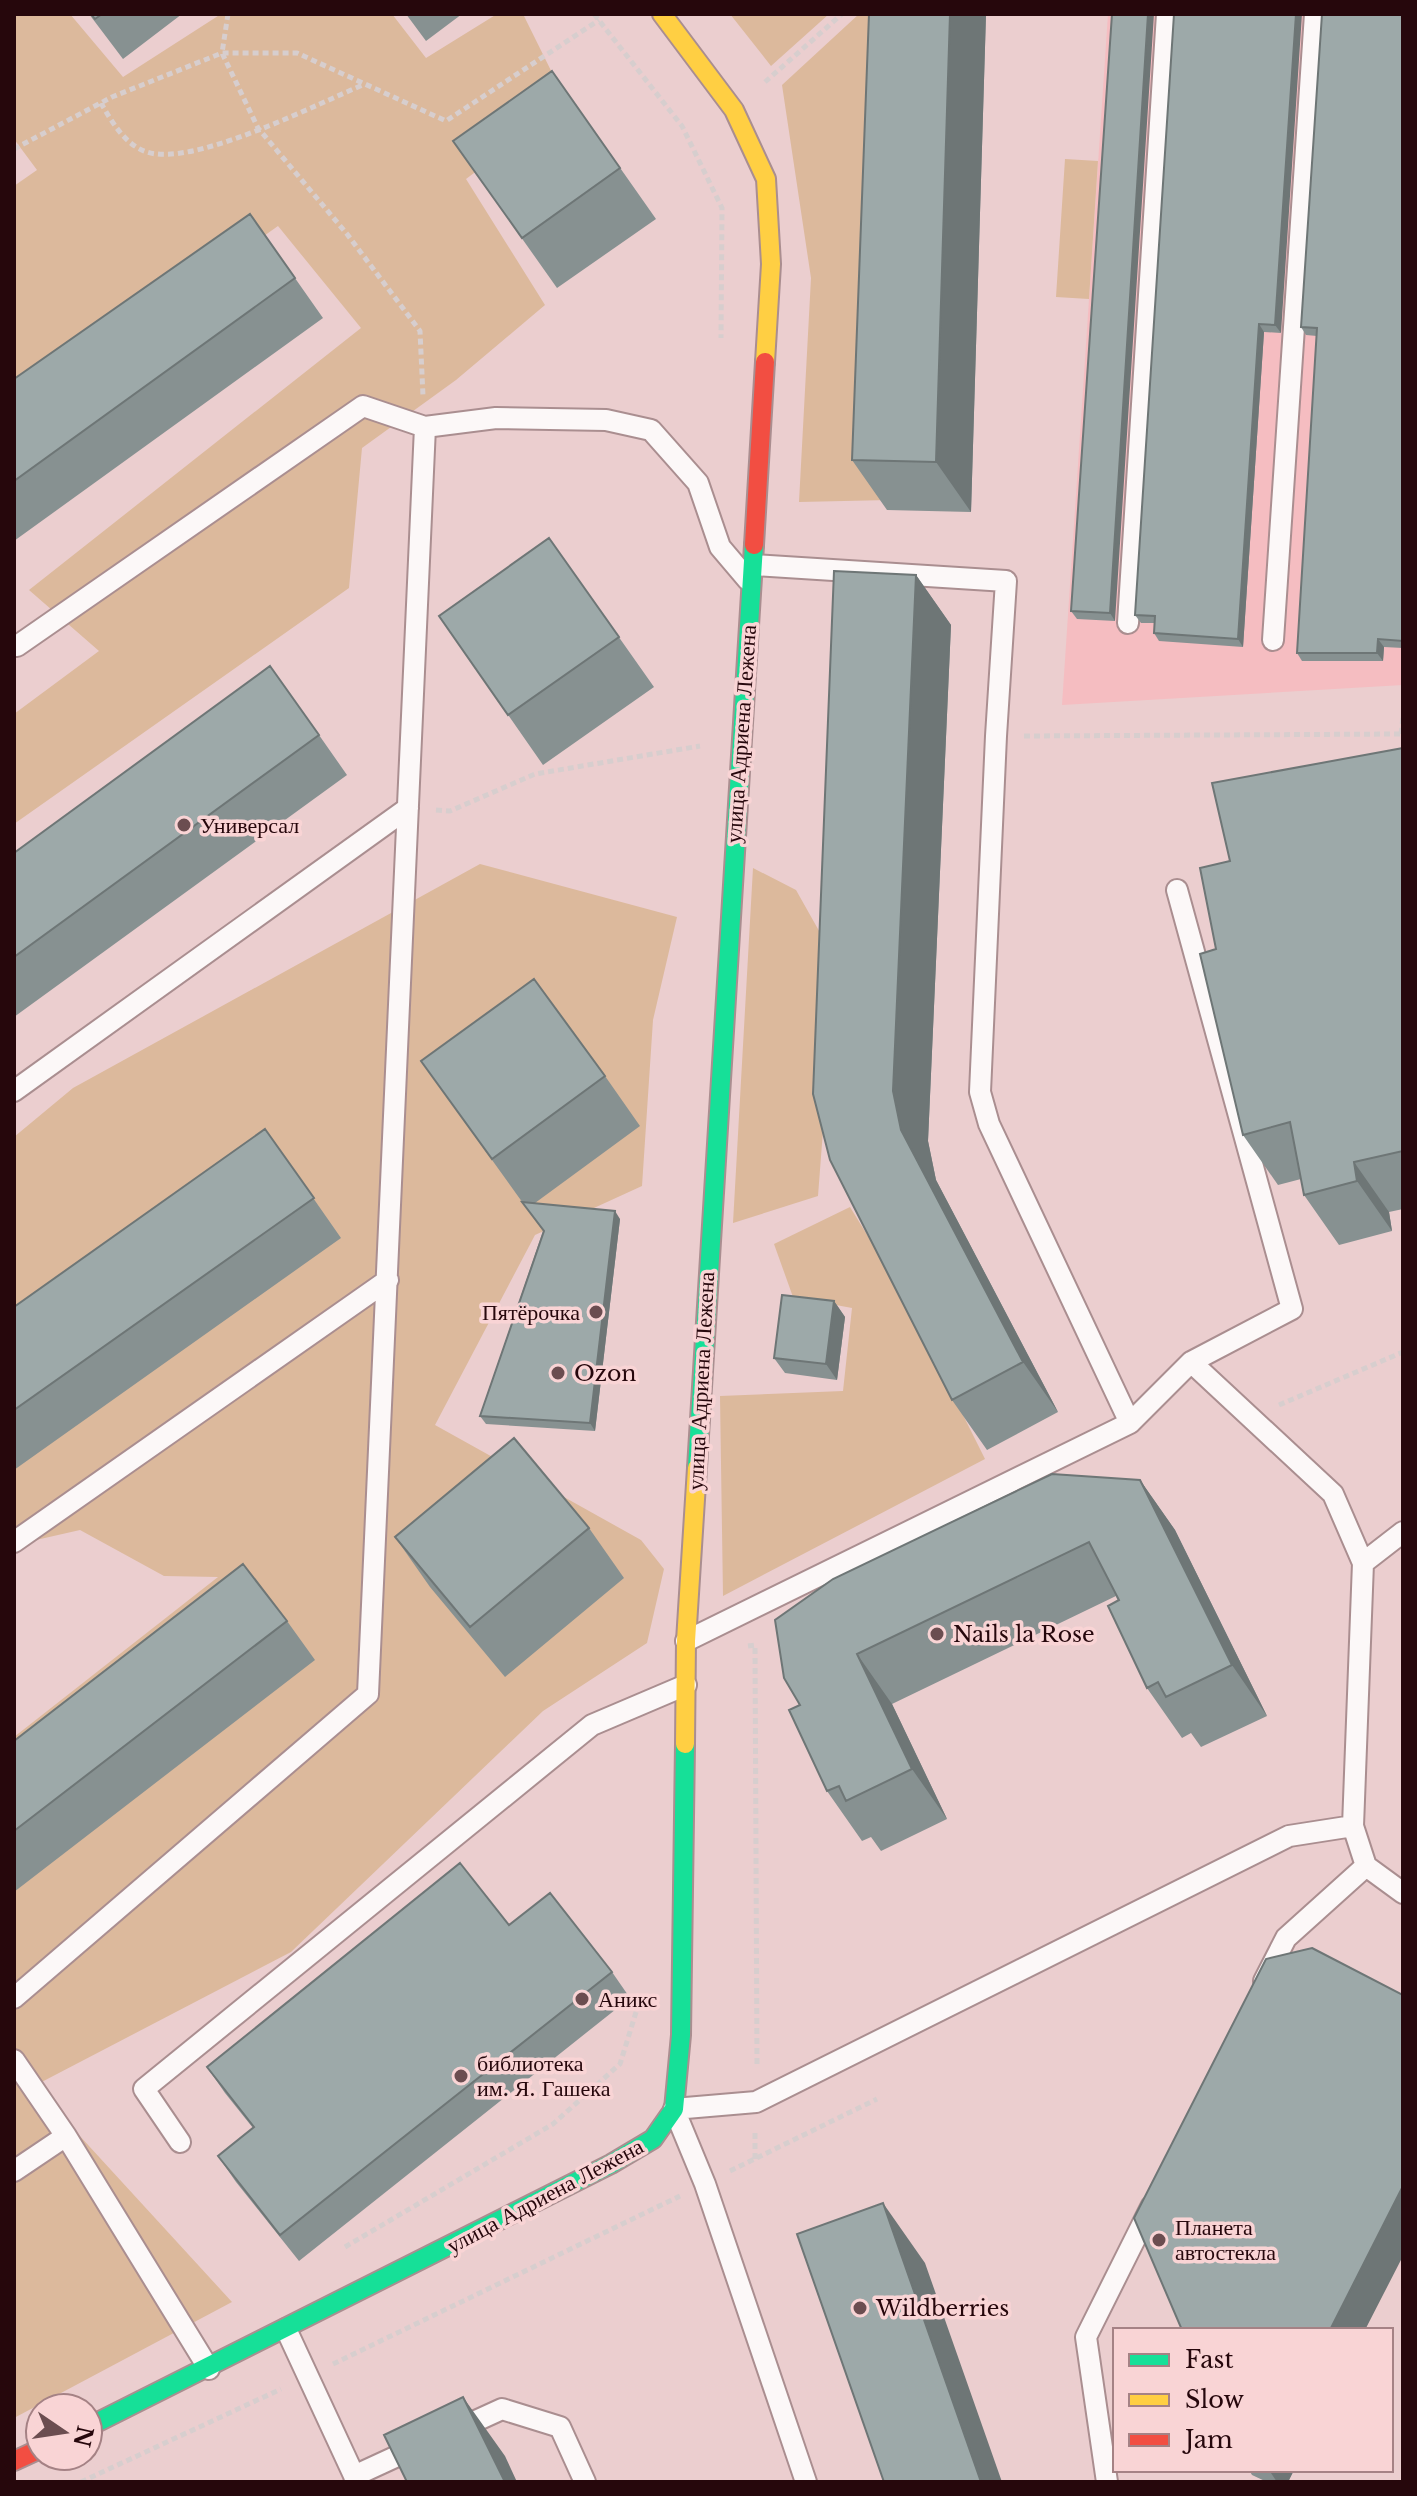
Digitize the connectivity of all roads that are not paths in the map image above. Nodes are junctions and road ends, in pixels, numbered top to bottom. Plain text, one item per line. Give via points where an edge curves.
1 (662, 14) edge
2 (1167, 14) edge
3 (1315, 14) edge
4 (425, 427) junction
5 (752, 574) junction
6 (1128, 623) dead end
7 (1273, 640) dead end
8 (17, 646) dead end
9 (408, 808) junction
10 (1177, 890) dead end
11 (14, 1091) edge
12 (388, 1280) junction
13 (1191, 1362) junction
14 (1130, 1423) junction
15 (1403, 1532) edge
16 (14, 1542) edge
17 (1363, 1563) junction
18 (686, 1641) junction
19 (686, 1685) junction
20 (1353, 1826) junction
21 (1366, 1866) junction
22 (1403, 1893) edge
23 (1258, 1995) edge
24 (14, 1998) edge
25 (14, 2060) edge
26 (674, 2109) junction
27 (66, 2136) junction
28 (180, 2142) dead end
29 (14, 2171) edge
30 (1158, 2195) edge
31 (286, 2329) junction
32 (209, 2369) junction
33 (104, 2419) edge
34 (355, 2479) edge
35 (585, 2482) edge
36 (806, 2482) edge
37 (1107, 2482) edge

1 - 5 street, улица Адриена Лежена via 734,110 766,179 771,264
2 - 6 lane
3 - 7 lane
4 - 5 lane via 496,418 590,420 651,430 698,483 720,547
4 - 8 lane via 363,406
4 - 9 lane
5 - 14 lane via 1006,581 980,1092 989,1124
5 - 18 street, улица Адриена Лежена
9 - 11 lane
9 - 12 lane
10 - 13 lane via 1292,1309
12 - 16 lane
12 - 24 lane via 368,1694
13 - 14 lane
13 - 17 lane via 1333,1494
14 - 18 lane
15 - 17 lane
17 - 20 lane
18 - 19 street, улица Адриена Лежена
19 - 26 street, улица Адриена Лежена via 681,2035
19 - 28 lane via 592,1725 144,2089
20 - 21 lane
20 - 26 lane via 1289,1836 756,2102
21 - 22 lane
21 - 23 lane via 1286,1938
25 - 27 lane
26 - 31 street, улица Адриена Лежена via 653,2139 611,2164
26 - 36 lane via 705,2184
27 - 29 lane
27 - 32 lane
30 - 37 lane via 1086,2337
31 - 32 street, улица Адриена Лежена
31 - 34 lane
32 - 33 street, улица Адриена Лежена
34 - 35 lane via 502,2409 560,2427

